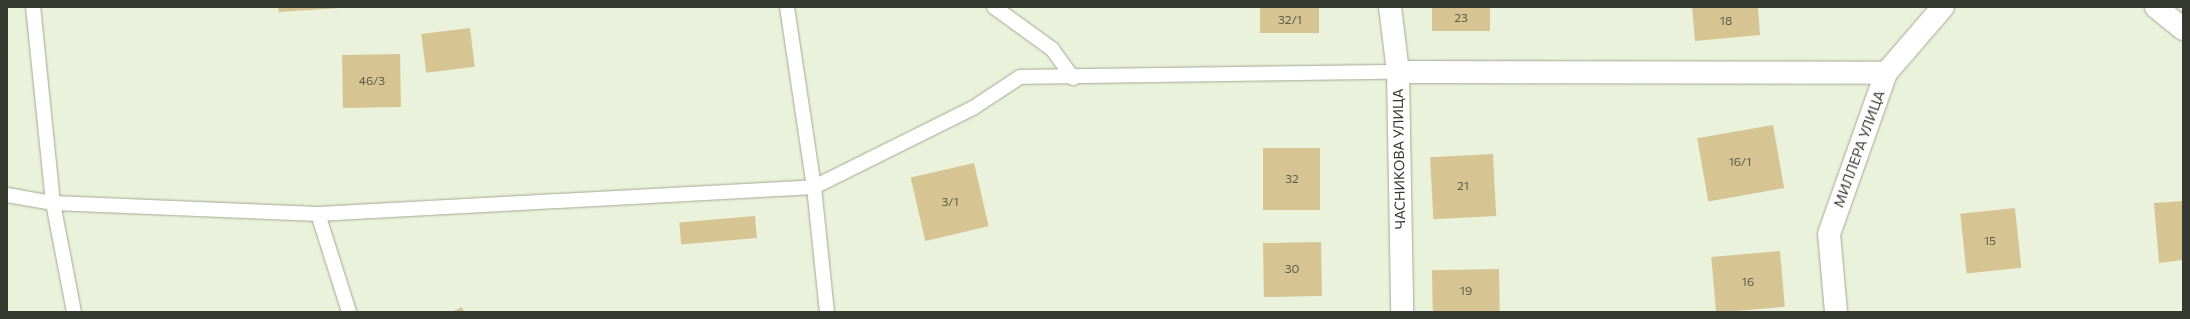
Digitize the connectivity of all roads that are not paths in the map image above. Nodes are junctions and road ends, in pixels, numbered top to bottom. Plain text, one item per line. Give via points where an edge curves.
1 (33, 7) edge
2 (787, 7) edge
3 (994, 7) edge
4 (1390, 7) edge
5 (1942, 7) edge
6 (2156, 7) edge
7 (2183, 29) edge
8 (1398, 72) junction
9 (1886, 73) junction
10 (1073, 78) junction
11 (814, 187) junction
12 (7, 195) edge
13 (53, 203) junction
14 (318, 214) junction
15 (74, 312) edge
16 (349, 312) edge
17 (827, 312) edge
18 (1402, 312) edge
19 (1836, 312) edge

1 - 13 lane
2 - 11 lane
3 - 10 lane via 1052,49
4 - 8 street, ЧАСНИКОВА УЛИЦА
5 - 9 street, МИЛЛЕРА УЛИЦА
6 - 7 street
8 - 9 street
8 - 10 lane
8 - 18 street, ЧАСНИКОВА УЛИЦА
9 - 19 street, МИЛЛЕРА УЛИЦА via 1829,234
10 - 11 lane via 1020,77 973,108
11 - 14 lane
11 - 17 lane
12 - 13 lane
13 - 14 lane
13 - 15 lane
14 - 16 lane

